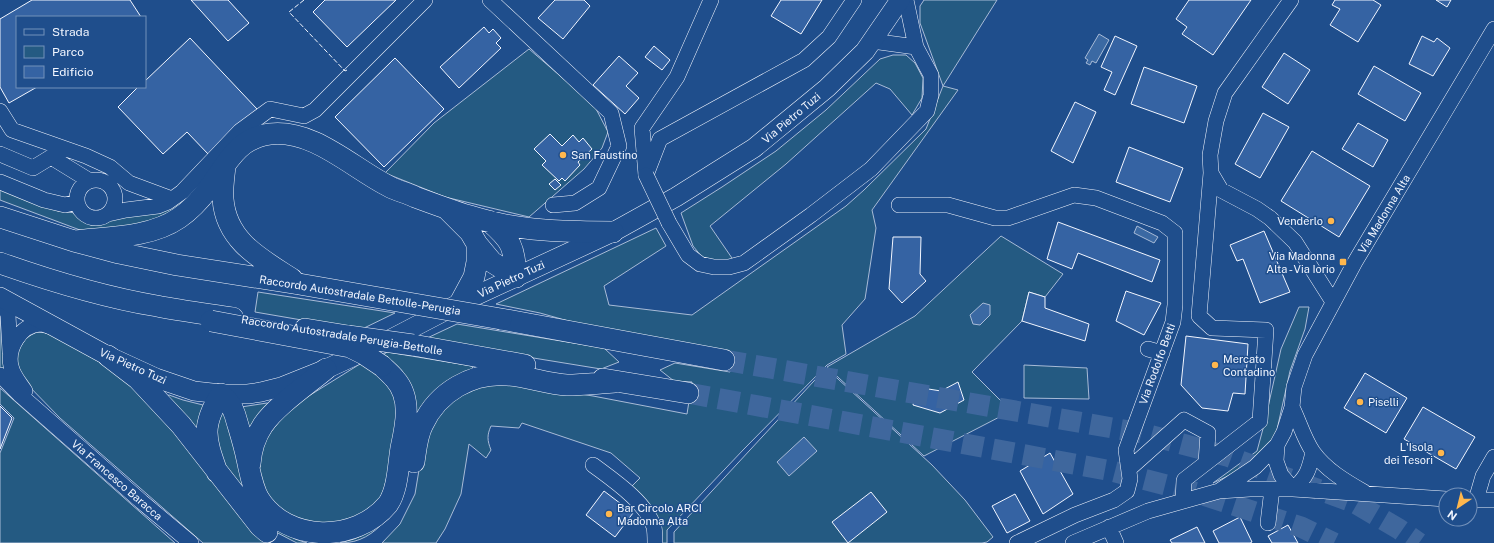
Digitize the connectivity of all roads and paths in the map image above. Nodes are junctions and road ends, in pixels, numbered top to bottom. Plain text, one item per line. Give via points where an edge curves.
1 (426, 0) edge
2 (490, 0) edge
3 (711, 0) edge
4 (854, 0) edge
5 (900, 0) edge
6 (906, 0) edge
7 (1291, 0) edge
8 (1494, 29) edge
9 (872, 41) junction
10 (916, 47) junction
11 (0, 111) edge
12 (0, 154) edge
13 (225, 163) junction
14 (1211, 173) junction
15 (646, 175) junction
16 (90, 181) junction
17 (0, 182) edge
18 (114, 191) junction
19 (172, 199) junction
20 (77, 202) junction
21 (554, 205) dead end
22 (899, 205) dead end
23 (145, 207) junction
24 (446, 208) junction
25 (108, 214) junction
26 (0, 217) edge
27 (489, 221) junction
28 (613, 232) junction
29 (74, 241) junction
30 (477, 244) junction
31 (0, 263) edge
32 (516, 277) junction
33 (299, 284) junction
34 (0, 298) edge
35 (1333, 302) junction
36 (460, 303) junction
37 (156, 306) junction
38 (57, 328) junction
39 (108, 356) junction
40 (724, 360) tunnel mouth
41 (10, 361) junction
42 (326, 370) junction
43 (0, 375) edge
44 (615, 382) junction
45 (688, 393) tunnel mouth
46 (221, 394) junction
47 (1292, 407) junction
48 (44, 416) junction
49 (1277, 445) junction
50 (1313, 452) junction
51 (1494, 457) edge
52 (1206, 463) junction
53 (593, 465) dead end
54 (249, 468) junction
55 (1129, 469) junction
56 (218, 472) junction
57 (1478, 488) edge
58 (1272, 489) junction
59 (1293, 489) junction
60 (1219, 491) junction
61 (1366, 494) junction
62 (1438, 498) edge
63 (1478, 500) edge
64 (1494, 500) edge
65 (1183, 501) junction
66 (1268, 523) dead end
67 (1109, 527) junction
68 (191, 543) edge
69 (284, 543) edge
70 (365, 543) edge
71 (656, 543) edge
72 (1017, 543) edge
73 (1073, 543) edge
74 (1116, 543) edge

1 - 19 street via 315,110 304,116 270,108 240,131 182,192
2 - 21 street via 611,113 619,146 599,188 575,203
3 - 15 street via 677,77 642,128
4 - 15 street via 829,38 804,60 660,139
5 - 9 main road, Via Pietro Tuzi
6 - 10 street
7 - 14 street via 1225,92 1216,121 1210,155
8 - 35 street, Via Madonna Alta
9 - 10 street
9 - 28 main road, Via Pietro Tuzi via 827,88 754,148 676,197
10 - 15 street, bridge via 931,75 931,95 927,111 871,169 744,263 714,267 700,264 688,255
11 - 19 street via 12,130 86,156 110,167 129,183
12 - 16 street via 33,168 51,157
13 - 24 highway via 234,152 249,141 269,134 292,134 310,140 390,187
13 - 29 highway via 195,205 178,219 147,232
13 - 33 highway via 223,200 229,224 235,234 257,257
14 - 35 street via 1221,190 1270,218 1295,242
14 - 52 street via 1199,316 1212,328 1266,330 1260,421
16 - 18 street via 105,182
16 - 20 street via 79,190
17 - 20 street via 44,200 65,205
18 - 23 street via 132,204
18 - 25 street via 115,204
19 - 23 street via 158,206
20 - 25 street via 79,208 89,217 102,217
22 - 55 street, Via Rodolfo Betti via 948,206 995,218 1008,218 1074,196 1096,198 1162,223 1175,233 1173,322 1155,351 1126,450
23 - 25 street
24 - 27 highway
24 - 30 highway via 470,232
26 - 29 highway, Raccordo Autostradale Bettolle-Perugia
27 - 28 highway via 524,228
27 - 32 highway via 511,244
28 - 32 main road, Via Pietro Tuzi
29 - 33 highway, Raccordo Autostradale Bettolle-Perugia via 177,265
30 - 32 highway via 492,262
30 - 36 highway via 474,277
31 - 37 highway, Raccordo Autostradale Perugia-Bettolle via 64,284
32 - 36 main road, Via Pietro Tuzi
33 - 40 highway, Raccordo Autostradale Bettolle-Perugia, bridge
34 - 38 main road, Via Pietro Tuzi
34 - 41 street via 8,315
35 - 47 street, Via Madonna Alta via 1305,355 1294,388
36 - 42 main road, Via Pietro Tuzi
37 - 44 highway, Raccordo Autostradale Perugia-Bettolle, bridge via 413,345
37 - 54 highway, bridge via 211,321 350,347 382,366 399,384 407,410 392,495 371,524 349,537 314,540 290,531 268,514 256,495
38 - 39 main road, Via Pietro Tuzi
38 - 41 street via 39,324 30,327 17,337
39 - 46 main road, Via Pietro Tuzi via 156,378 194,390
39 - 56 highway via 149,390 182,425
41 - 48 street via 15,377
42 - 46 main road, Via Pietro Tuzi via 261,392
42 - 54 highway via 279,408 262,426 252,448
43 - 48 street
44 - 45 highway, Raccordo Autostradale Perugia-Bettolle
44 - 70 highway via 566,385 506,375 484,376 464,381 449,391 430,411 418,438 409,486 403,502 382,531
46 - 54 highway via 236,415
46 - 56 highway via 208,418 207,427 207,440
47 - 49 street, Via Madonna Alta
47 - 50 street, Via Madonna Alta
48 - 68 street, Via Francesco Baracca
49 - 59 street, Via Madonna Alta via 1276,461 1281,475
49 - 60 street, Via Madonna Alta via 1255,467
50 - 59 street via 1310,469
50 - 61 street, Via Madonna Alta via 1326,467
51 - 57 street
52 - 55 street via 1208,433 1184,420
52 - 65 street via 1184,480
53 - 71 street via 629,493 648,516 654,528
55 - 72 street, Via Rodolfo Betti via 1127,490 1114,500 1075,515
56 - 69 highway via 260,526
58 - 59 street, Via Madonna Alta
58 - 60 street, Via Madonna Alta
58 - 66 street
59 - 61 street, Via Madonna Alta
60 - 65 street, Via Madonna Alta
61 - 62 street, Via Madonna Alta
63 - 64 street
65 - 67 street, Via Madonna Alta via 1148,511
67 - 73 street, Via Madonna Alta
67 - 74 street

